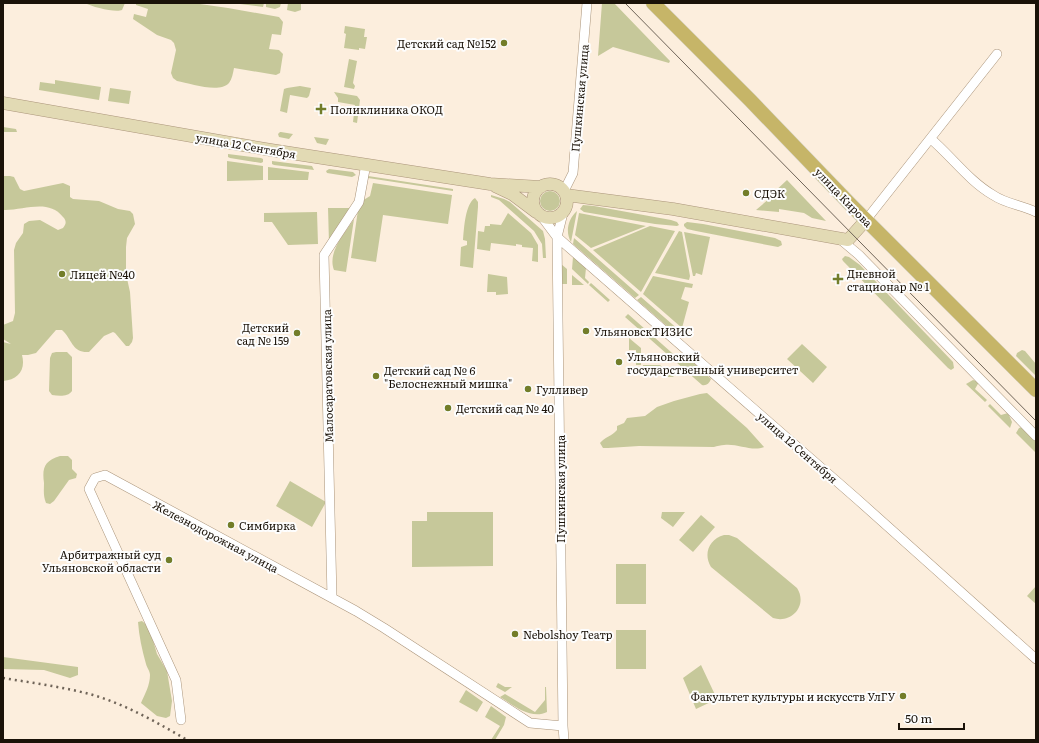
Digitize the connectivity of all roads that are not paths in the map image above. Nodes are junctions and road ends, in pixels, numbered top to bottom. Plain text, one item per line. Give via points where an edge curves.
1 (587, 3) edge
2 (653, 3) edge
3 (997, 54) dead end
4 (3, 103) edge
5 (931, 139) junction
6 (366, 164) junction
7 (490, 184) junction
8 (541, 187) junction
9 (565, 193) junction
10 (1036, 212) edge
11 (563, 213) junction
12 (539, 214) junction
13 (866, 220) junction
14 (557, 237) junction
15 (838, 238) junction
16 (1036, 390) edge
17 (1036, 436) edge
18 (332, 598) junction
19 (1036, 659) edge
20 (180, 720) dead end
21 (563, 726) junction
22 (564, 740) edge

1 - 9 street, Пушкинская улица via 573,173
2 - 13 main road, улица Кирова
3 - 5 street
4 - 6 main road, улица 12 Сентября
5 - 10 street via 993,196
5 - 13 street
6 - 7 main road, улица 12 Сентября
6 - 18 street, Малосаратовская улица via 359,202 324,255
7 - 8 main road, улица 12 Сентября
7 - 12 main road, улица 12 Сентября via 512,194
8 - 9 main road via 556,185
8 - 12 main road via 533,198 533,206
9 - 11 main road via 567,201
9 - 15 main road
11 - 12 main road via 553,218
11 - 14 street, Пушкинская улица
12 - 14 street
13 - 15 main road via 848,240
13 - 16 main road, улица Кирова
14 - 19 street, улица 12 Сентября
14 - 21 street, Пушкинская улица
15 - 17 street via 860,254
18 - 20 street, Железнодорожная улица via 105,476 95,478 89,489 176,680
18 - 21 street, Железнодорожная улица via 384,628 530,723
21 - 22 street, Пушкинская улица

